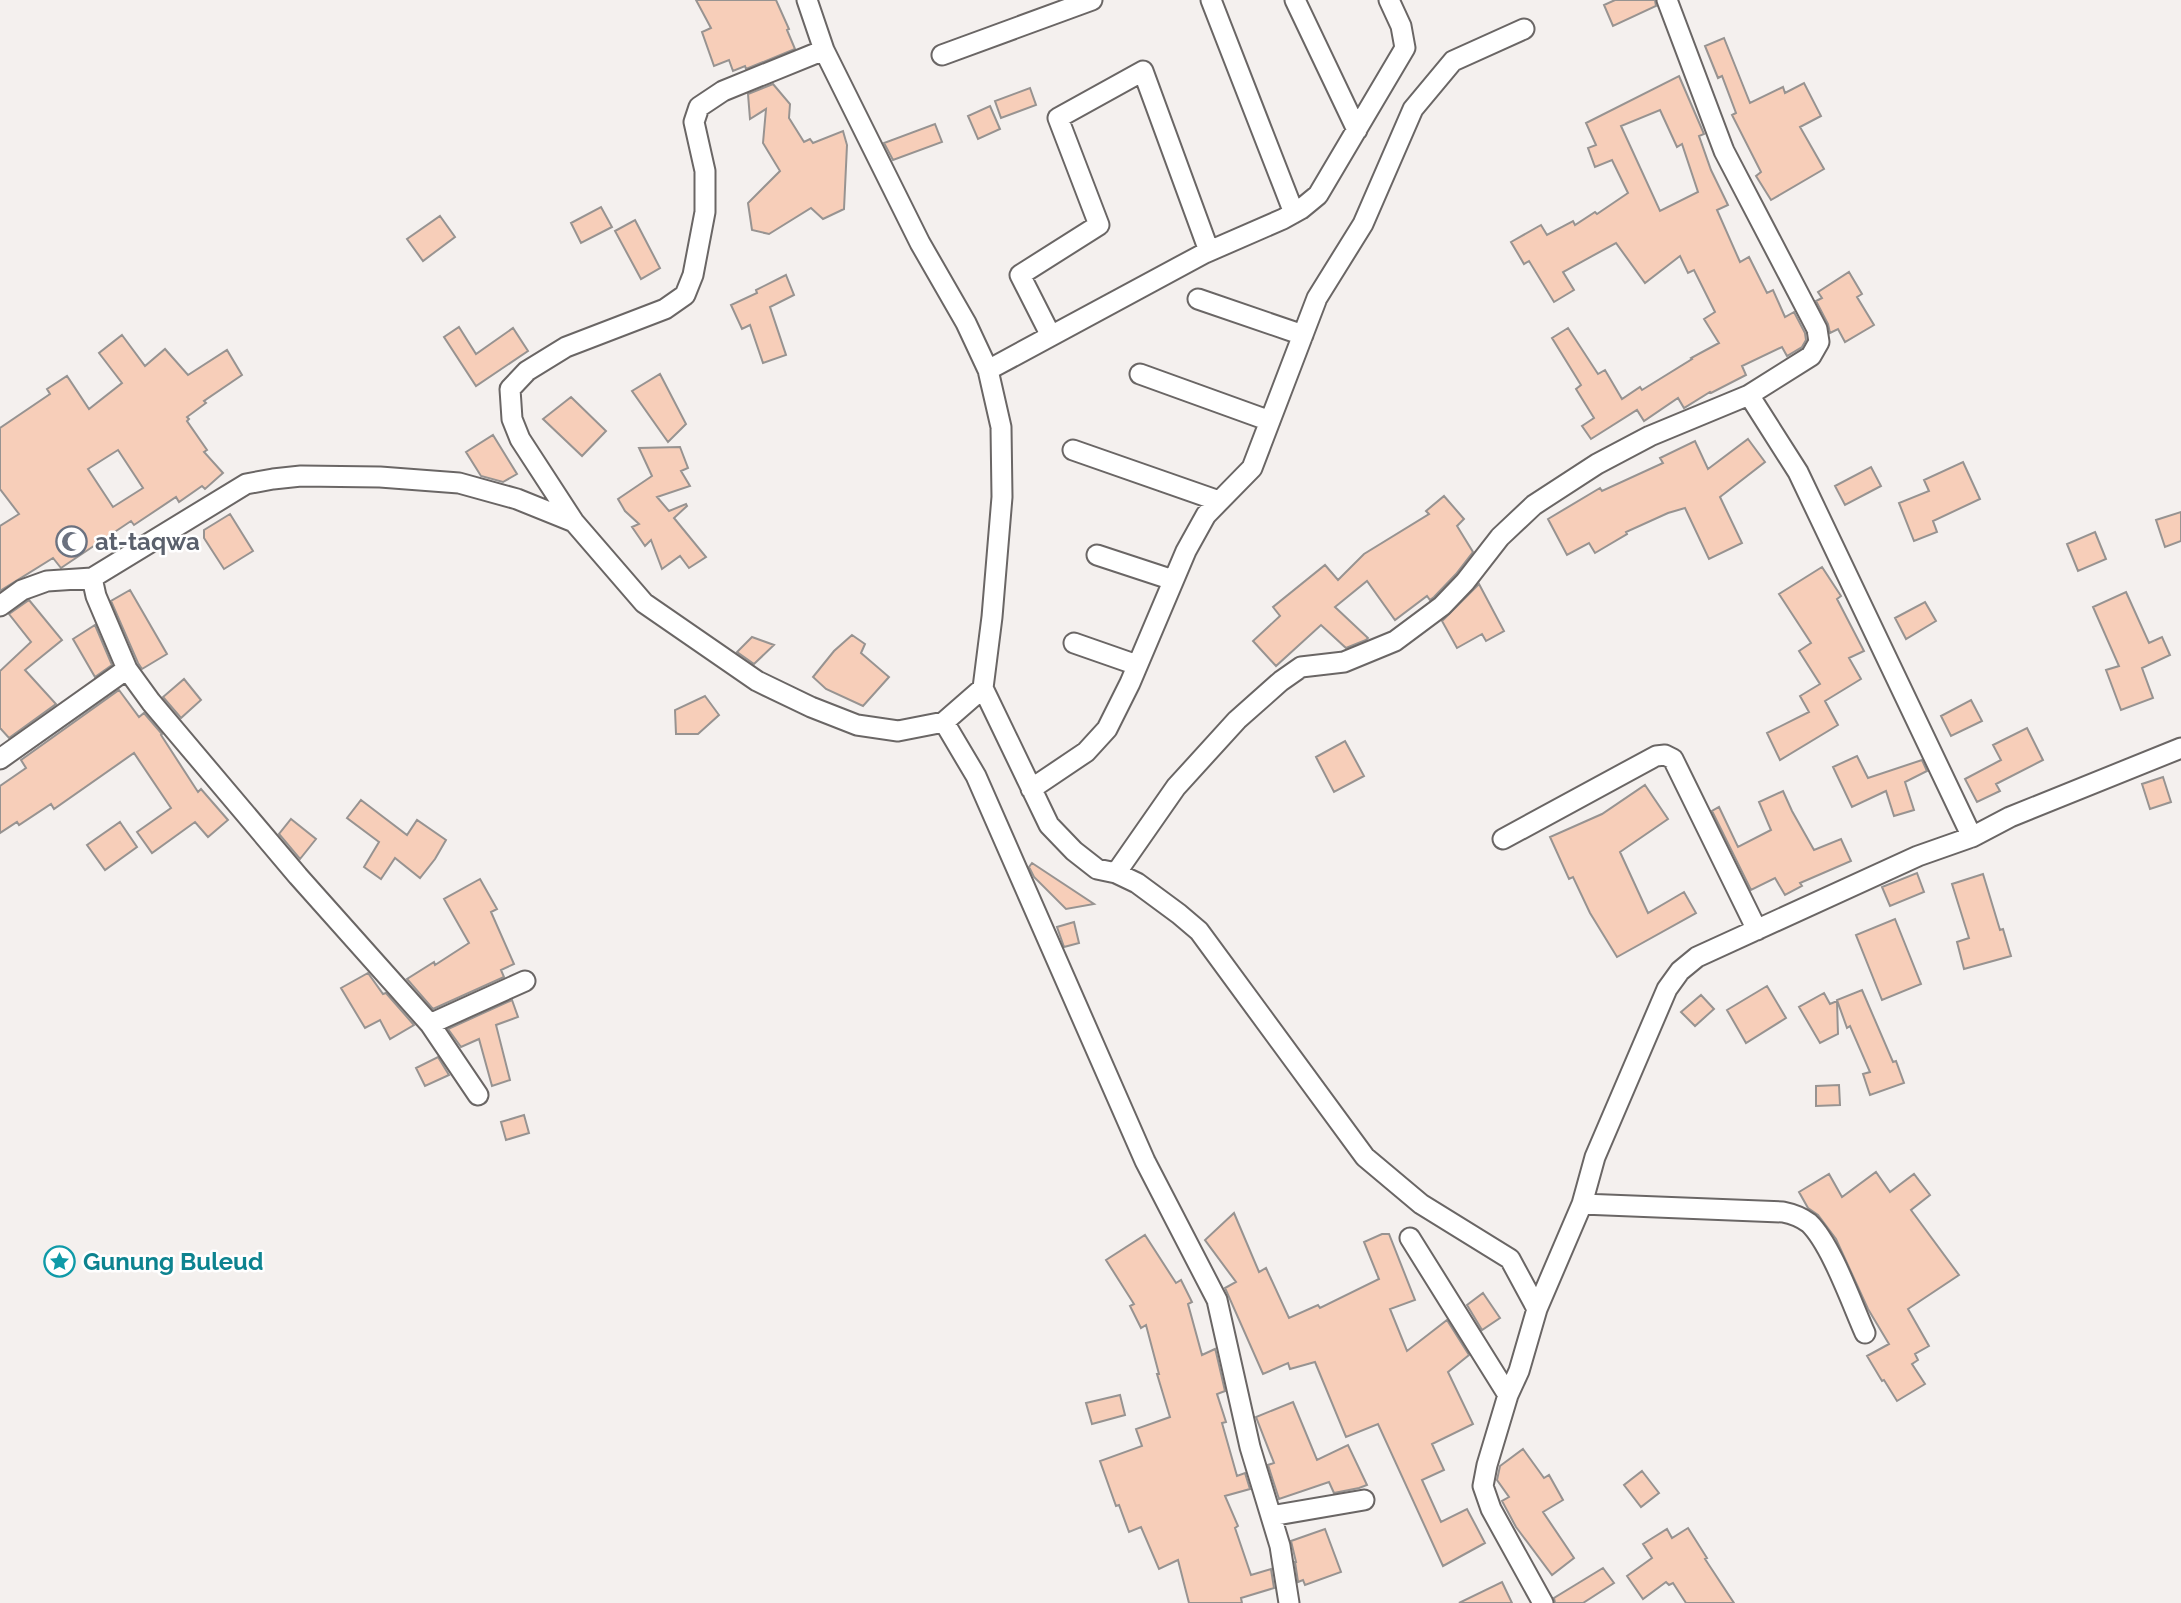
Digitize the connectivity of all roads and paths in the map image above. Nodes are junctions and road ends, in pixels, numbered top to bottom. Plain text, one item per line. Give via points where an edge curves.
1 (807, 0) edge
2 (1092, 0) edge
3 (1211, 0) edge
4 (1295, 0) edge
5 (1389, 0) edge
6 (1667, 0) edge
7 (1524, 29) dead end
8 (824, 50) junction
9 (942, 55) dead end
10 (1356, 130) junction
11 (1294, 213) junction
12 (1209, 251) junction
13 (1198, 299) dead end
14 (1303, 335) junction
15 (1051, 336) junction
16 (988, 370) junction
17 (1140, 374) dead end
18 (1749, 395) junction
19 (1270, 421) junction
20 (1073, 450) dead end
21 (1219, 501) junction
22 (574, 522) junction
23 (1097, 555) dead end
24 (92, 578) junction
25 (1173, 580) junction
26 (0, 606) edge
27 (1074, 643) dead end
28 (1138, 665) junction
29 (127, 669) junction
30 (983, 688) junction
31 (944, 722) junction
32 (2181, 748) edge
33 (0, 759) edge
34 (1031, 789) junction
35 (1972, 837) junction
36 (1503, 839) dead end
37 (1116, 873) junction
38 (1757, 930) junction
39 (526, 981) dead end
40 (430, 1024) junction
41 (478, 1095) dead end
42 (1582, 1204) junction
43 (1410, 1238) dead end
44 (1537, 1308) junction
45 (1865, 1333) dead end
46 (1508, 1395) junction
47 (1364, 1500) dead end
48 (1271, 1516) junction
49 (1289, 1603) edge
50 (1544, 1603) edge

1 - 8 street
2 - 9 street
3 - 11 street
4 - 10 street
5 - 10 street via 1405,48
6 - 18 street via 1724,151 1817,329 1819,342 1811,356
7 - 14 street via 1454,61 1413,108 1363,224 1317,298
8 - 16 street
8 - 22 street via 723,91 699,107 694,122 705,171 705,212 685,295 664,309 566,347 527,371 510,389 512,419 520,439
10 - 11 street via 1318,195
11 - 12 street
12 - 15 street
12 - 15 street via 1143,71 1058,118 1099,225 1020,275
13 - 14 street
14 - 19 street
15 - 16 street
16 - 30 street via 1001,427 1002,497
17 - 19 street
18 - 35 street via 1798,471
18 - 37 street via 1650,436 1534,505 1500,537 1442,606 1395,641 1344,662 1301,667 1281,681 1237,720 1176,787
19 - 21 street via 1252,468
20 - 21 street
21 - 25 street via 1206,515
22 - 24 street via 517,499 459,484 380,477 273,478 246,484
22 - 31 street via 644,603 757,681 857,725 898,731
23 - 25 street
24 - 26 street via 47,581 22,590
24 - 29 street
25 - 28 street
27 - 28 street
28 - 34 street via 1107,729 1086,752
29 - 33 street
29 - 40 street via 298,876
30 - 31 street
30 - 34 street
31 - 48 street via 976,776 1144,1161 1217,1300
32 - 35 street via 2010,817
34 - 37 street via 1049,825 1074,851 1097,869
35 - 38 street via 1918,856
36 - 38 street via 1665,755 1673,759
37 - 44 street via 1137,883 1199,931 1365,1157 1421,1204 1510,1259
38 - 42 street via 1696,957 1667,989 1595,1157
39 - 40 street
40 - 41 street
42 - 44 street
42 - 45 street via 1797,1215 1826,1244
43 - 46 street
44 - 46 street
46 - 50 street via 1483,1486
47 - 48 street
48 - 49 street

